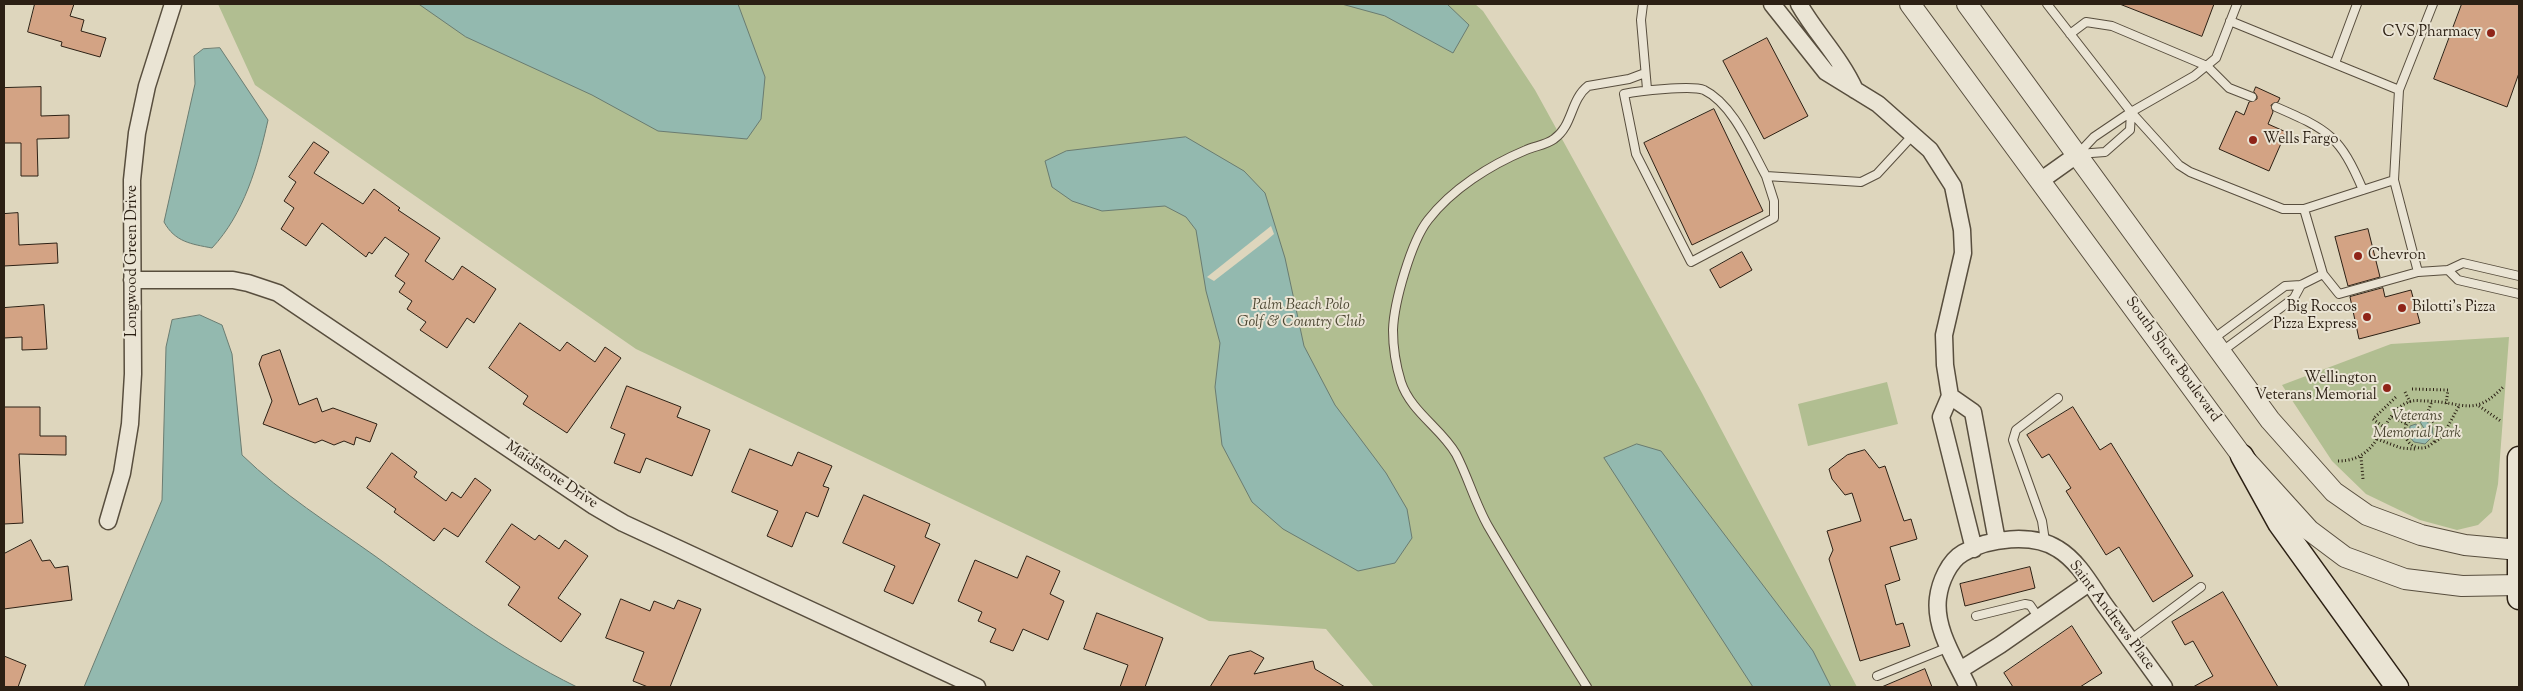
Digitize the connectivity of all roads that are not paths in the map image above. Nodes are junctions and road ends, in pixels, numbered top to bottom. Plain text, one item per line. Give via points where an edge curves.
1 (173, 4) edge
2 (1643, 4) edge
3 (1772, 4) edge
4 (1798, 4) edge
5 (1910, 4) edge
6 (1967, 4) edge
7 (2047, 4) edge
8 (2237, 4) edge
9 (2357, 4) edge
10 (2433, 4) edge
11 (2230, 21) junction
12 (2070, 34) junction
13 (2335, 63) junction
14 (2207, 66) junction
15 (1645, 73) junction
16 (1647, 89) junction
17 (1855, 90) junction
18 (2400, 90) junction
19 (2252, 97) dead end
20 (2276, 107) dead end
21 (2131, 112) junction
22 (1913, 135) junction
23 (2078, 154) junction
24 (1766, 176) junction
25 (2394, 180) junction
26 (2040, 181) junction
27 (2364, 190) junction
28 (2304, 209) junction
29 (2448, 270) junction
30 (2418, 272) junction
31 (2322, 274) junction
32 (2519, 276) edge
33 (132, 280) junction
34 (2301, 285) junction
35 (2519, 294) edge
36 (2216, 346) junction
37 (1950, 396) junction
38 (2058, 398) dead end
39 (2242, 456) junction
40 (2519, 458) edge
41 (108, 521) dead end
42 (1997, 541) junction
43 (2045, 541) junction
44 (1974, 549) junction
45 (2518, 550) edge
46 (2089, 583) junction
47 (2202, 587) dead end
48 (2519, 589) edge
49 (1976, 616) dead end
50 (2039, 618) junction
51 (2130, 640) junction
52 (1949, 647) junction
53 (1960, 670) junction
54 (1877, 676) dead end
55 (977, 687) edge
56 (1587, 687) edge
57 (1968, 687) edge
58 (2164, 687) edge
59 (2397, 687) edge

1 - 33 street, Longwood Green Drive via 147,86 137,133 132,180
2 - 15 lane
3 - 17 street via 1826,72
4 - 17 street via 1844,66
5 - 26 street, South Shore Boulevard
6 - 23 street
7 - 12 lane
8 - 11 lane
9 - 13 lane
10 - 18 lane
11 - 13 lane
11 - 14 lane via 2216,58
12 - 14 lane via 2086,22 2112,26
12 - 21 lane
13 - 18 lane
14 - 19 lane via 2229,88
14 - 21 lane
15 - 16 lane
15 - 56 lane via 1588,86 1574,104 1568,122 1554,139 1525,150 1474,178 1437,210 1421,230 1413,247 1393,328 1395,355 1404,391 1456,454 1488,525
16 - 24 lane via 1703,90 1732,113
16 - 24 lane via 1624,94 1636,154 1691,262 1774,218 1774,200
17 - 22 street via 1878,104
18 - 25 lane
20 - 27 lane via 2313,123 2335,139 2351,161
21 - 23 lane via 2094,138
21 - 23 lane via 2130,130 2105,152
21 - 28 lane via 2178,165 2190,172 2283,209
22 - 24 lane via 1877,174 1861,182
22 - 37 street via 1930,150 1953,186 1962,230 1963,253 1944,335 1944,365
23 - 26 street
23 - 36 street
25 - 27 lane
25 - 30 lane
26 - 39 street, South Shore Boulevard
27 - 28 lane
28 - 31 lane
29 - 30 lane
29 - 32 lane via 2463,263
29 - 35 lane via 2458,280
30 - 31 lane via 2339,294
31 - 34 lane
33 - 41 street, Longwood Green Drive via 130,424 122,473
33 - 55 street, Maidstone Drive via 233,280 278,293 623,523
34 - 36 lane via 2294,298
34 - 36 lane via 2285,286
36 - 45 street via 2270,420 2334,492 2367,515 2421,535 2465,545
37 - 42 street via 1973,412
37 - 44 street via 1941,417
38 - 43 lane via 2016,430 2013,440 2042,521
39 - 48 street, South Shore Boulevard via 2309,530 2345,557 2405,579
39 - 59 main road via 2279,523
40 - 45 main road
42 - 43 street via 2025,538
42 - 44 street
43 - 46 street, Saint Andrews Place via 2074,562
44 - 52 street via 1963,553 1942,581 1938,616
45 - 48 main road
46 - 50 street
46 - 51 street, Saint Andrews Place
47 - 51 lane
49 - 50 lane via 2025,604 2030,605
50 - 53 street
51 - 58 street, Saint Andrews Place
52 - 53 street
52 - 54 lane
53 - 57 street

